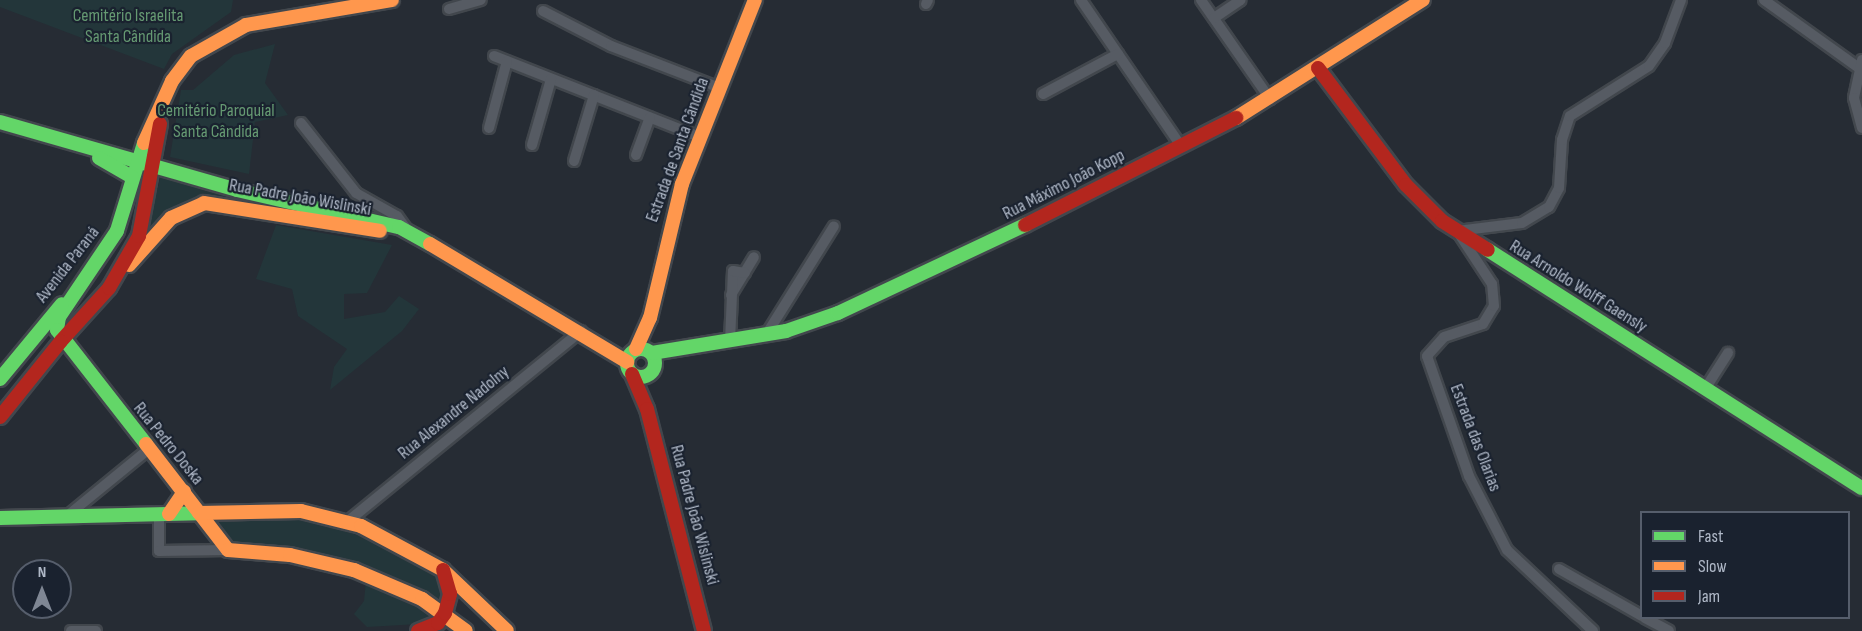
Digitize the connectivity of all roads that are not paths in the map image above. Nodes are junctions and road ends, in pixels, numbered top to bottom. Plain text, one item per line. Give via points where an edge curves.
1 (392, 0) edge
2 (481, 0) edge
3 (755, 0) edge
4 (1081, 0) edge
5 (1201, 0) edge
6 (1241, 0) edge
7 (1423, 0) edge
8 (1681, 0) edge
9 (1764, 0) edge
10 (449, 9) dead end
11 (543, 11) dead end
12 (1214, 18) junction
13 (1118, 54) junction
14 (494, 56) dead end
15 (507, 61) junction
16 (1861, 64) edge
17 (1317, 68) junction
18 (551, 79) junction
19 (720, 88) junction
20 (1043, 94) dead end
21 (594, 95) junction
22 (1270, 99) junction
23 (161, 109) junction
24 (650, 117) junction
25 (0, 123) edge
26 (301, 123) dead end
27 (489, 128) dead end
28 (1862, 128) edge
29 (700, 137) junction
30 (532, 145) dead end
31 (1181, 146) junction
32 (636, 155) dead end
33 (137, 159) junction
34 (574, 161) dead end
35 (156, 165) junction
36 (132, 177) junction
37 (332, 210) junction
38 (280, 212) junction
39 (834, 226) dead end
40 (408, 231) junction
41 (1457, 231) junction
42 (443, 253) junction
43 (754, 257) dead end
44 (89, 271) junction
45 (109, 288) junction
46 (650, 318) junction
47 (76, 325) junction
48 (57, 327) junction
49 (581, 331) junction
50 (766, 335) junction
51 (61, 341) junction
52 (730, 342) junction
53 (1728, 353) dead end
54 (632, 359) junction
55 (80, 362) junction
56 (653, 364) junction
57 (0, 379) edge
58 (1705, 389) junction
59 (647, 409) junction
60 (0, 417) edge
61 (149, 449) junction
62 (1862, 488) edge
63 (184, 492) junction
64 (228, 511) junction
65 (199, 513) junction
66 (3, 514) edge
67 (164, 514) junction
68 (67, 516) junction
69 (347, 522) junction
70 (228, 550) junction
71 (1559, 569) dead end
72 (443, 570) junction
73 (446, 613) junction
74 (1640, 615) edge
75 (1655, 628) edge
76 (71, 631) edge
77 (96, 631) edge
78 (418, 631) edge
79 (466, 631) edge
80 (507, 631) edge
81 (704, 631) edge
82 (1593, 631) edge
83 (1669, 631) edge

1 - 23 main road, Avenida Paraná via 262,21 222,34 181,68
2 - 10 street
3 - 19 main road, Estrada de Santa Cândida
4 - 13 street
5 - 12 street
6 - 12 street
7 - 17 main road, Rua Máximo João Kopp
8 - 41 street via 1665,43 1649,66 1570,116 1564,130 1559,188 1549,207 1522,223
9 - 16 street
11 - 19 street via 611,46
12 - 22 street
13 - 20 street
13 - 31 street
14 - 15 street
15 - 18 street
15 - 27 street
16 - 28 street via 1854,98
17 - 22 main road, Rua Máximo João Kopp
17 - 41 main road, Rua Arnoldo Wolff Gaensly via 1419,200
18 - 21 street
18 - 30 street
19 - 29 main road, Estrada de Santa Cândida
21 - 24 street
21 - 34 street
22 - 31 main road, Rua Máximo João Kopp
23 - 33 main road, Avenida Paraná
23 - 35 main road
24 - 29 street
24 - 32 street
25 - 33 main road, Rua Padre João Wislinski
25 - 36 main road via 118,165
26 - 40 street via 356,193 397,216
29 - 46 main road, Estrada de Santa Cândida via 665,238
31 - 50 main road, Rua Máximo João Kopp via 822,320
33 - 35 main road, Rua Padre João Wislinski
33 - 36 main road, Avenida Paraná
35 - 37 main road, Rua Padre João Wislinski
35 - 45 main road via 139,236
36 - 44 main road, Avenida Paraná via 117,231
37 - 38 main road via 318,216
37 - 40 main road, Rua Padre João Wislinski
38 - 42 main road, Rua Padre João Wislinski via 375,230
38 - 45 main road, Rua Padre João Wislinski via 223,202 188,207 166,224
39 - 50 street
40 - 42 main road, Rua Padre João Wislinski
41 - 58 main road, Rua Arnoldo Wolff Gaensly
41 - 82 street, Estrada das Olarias via 1492,284 1494,306 1483,324 1436,342 1426,363 1445,400 1469,477 1507,550
42 - 49 main road, Rua Padre João Wislinski
43 - 52 street via 745,273 733,271
44 - 48 main road
44 - 57 main road, Avenida Paraná
45 - 47 main road
46 - 54 main road, Estrada de Santa Cândida
46 - 56 main road, Estrada de Santa Cândida
47 - 48 main road via 62,334
47 - 51 main road
47 - 55 main road
48 - 51 main road
49 - 54 main road, Rua Padre João Wislinski
49 - 69 street, Rua Alexandre Nadolny
50 - 52 main road, Rua Máximo João Kopp
51 - 55 main road, Rua Pedro Doska
51 - 60 main road
52 - 56 main road, Rua Máximo João Kopp via 697,348
53 - 58 street
54 - 56 main road
54 - 56 main road, Rua Máximo João Kopp
54 - 59 main road, Rua Padre João Wislinski
55 - 61 main road, Rua Pedro Doska
56 - 59 main road, Rua Padre João Wislinski
58 - 62 main road, Rua Arnoldo Wolff Gaensly
59 - 81 main road, Rua Padre João Wislinski
61 - 63 main road, Rua Pedro Doska
61 - 68 street
63 - 64 main road
63 - 65 main road, Rua Pedro Doska
63 - 67 main road
64 - 65 main road
64 - 69 main road via 302,511
65 - 67 main road
65 - 70 main road, Rua Pedro Doska
66 - 68 main road
67 - 68 main road
67 - 70 street via 159,551
69 - 72 main road via 402,545
70 - 73 main road via 333,564 391,584
71 - 74 street
72 - 73 main road via 450,594
72 - 80 main road
73 - 78 main road via 438,623
73 - 79 main road
75 - 83 street
76 - 77 street via 85,627

